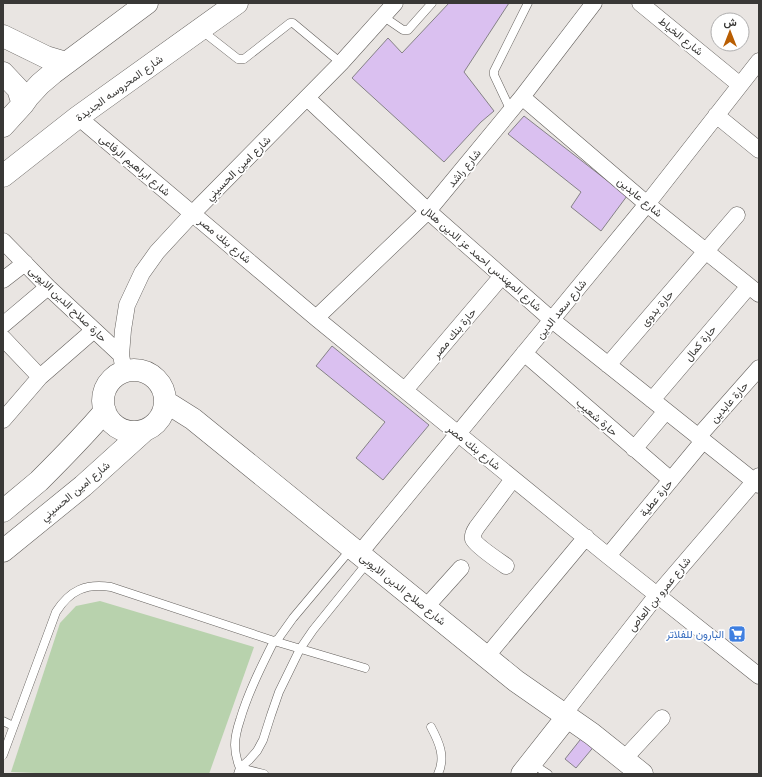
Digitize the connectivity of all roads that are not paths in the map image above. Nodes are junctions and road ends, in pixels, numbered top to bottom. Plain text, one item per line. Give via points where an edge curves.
1 (147, 3) edge
2 (237, 3) edge
3 (395, 3) edge
4 (432, 3) edge
5 (528, 3) edge
6 (594, 3) edge
7 (640, 3) edge
8 (384, 17) junction
9 (200, 30) junction
10 (3, 36) edge
11 (759, 61) edge
12 (66, 63) junction
13 (341, 63) junction
14 (3, 73) edge
15 (740, 85) junction
16 (522, 97) junction
17 (306, 98) junction
18 (23, 104) junction
19 (511, 111) junction
20 (716, 115) junction
21 (78, 117) junction
22 (3, 126) edge
23 (759, 150) edge
24 (3, 176) edge
25 (647, 204) junction
26 (428, 211) junction
27 (193, 213) junction
28 (737, 215) dead end
29 (4, 245) edge
30 (706, 251) junction
31 (25, 263) junction
32 (502, 276) junction
33 (3, 280) edge
34 (48, 287) junction
35 (754, 290) edge
36 (316, 318) junction
37 (552, 320) junction
38 (3, 325) edge
39 (94, 330) junction
40 (3, 338) edge
41 (524, 353) junction
42 (122, 363) junction
43 (608, 365) junction
44 (759, 368) edge
45 (40, 377) junction
46 (405, 390) junction
47 (652, 400) junction
48 (166, 402) junction
49 (105, 411) junction
50 (666, 411) junction
51 (3, 420) edge
52 (146, 430) junction
53 (458, 434) junction
54 (701, 439) junction
55 (634, 449) junction
56 (513, 479) junction
57 (671, 480) junction
58 (757, 481) edge
59 (3, 511) edge
60 (586, 537) junction
61 (3, 551) edge
62 (360, 554) junction
63 (608, 556) junction
64 (506, 566) dead end
65 (462, 568) dead end
66 (657, 595) junction
67 (425, 608) junction
68 (274, 641) junction
69 (300, 649) junction
70 (486, 657) junction
71 (365, 668) dead end
72 (759, 676) edge
73 (565, 716) junction
74 (662, 718) dead end
75 (3, 721) edge
76 (13, 726) junction
77 (431, 727) dead end
78 (3, 755) edge
79 (624, 759) junction
80 (533, 770) edge
81 (239, 771) edge
82 (264, 774) edge
83 (438, 774) edge
84 (642, 774) edge

1 - 12 street
2 - 9 street, شارع المحروسه الجديدة
3 - 8 street, شارع امين الحسيني
4 - 8 lane via 408,30 403,30
5 - 19 lane via 494,71
6 - 16 street, شارع راشد
7 - 15 street, شارع الخياط
8 - 13 street, شارع امين الحسيني
9 - 13 lane via 238,59 244,59 293,22
9 - 21 street, شارع المحروسه الجديدة
10 - 12 street via 46,57
11 - 15 street, شارع سعد الدين
12 - 18 street via 40,84
13 - 17 street, شارع امين الحسيني
14 - 18 street via 18,89
15 - 20 street, شارع سعد الدين
16 - 19 street, شارع راشد
16 - 25 street, شارع عابدين
17 - 26 street, شارع المهندس احمد عز الدين هلال
17 - 27 street, شارع امين الحسيني
18 - 22 street
19 - 26 street, شارع راشد
20 - 23 street
20 - 25 street, شارع سعد الدين
21 - 24 street, شارع المحروسه الجديدة
21 - 27 street, شارع ابراهيم الرفاعى
25 - 30 street, شارع عابدين
25 - 37 street, شارع سعد الدين
26 - 32 street, شارع المهندس احمد عز الدين هلال
26 - 36 street, شارع راشد
27 - 36 street, شارع بنك مصر
27 - 42 street, شارع امين الحسيني via 157,252 142,273 127,305
28 - 30 street, حارة بدوى
29 - 31 street, حارة صلاح الدين الايوبى
30 - 35 street, شارع عابدين
30 - 43 street, حارة بدوى
31 - 33 street
31 - 34 street, حارة صلاح الدين الايوبى
32 - 37 street, شارع المهندس احمد عز الدين هلال
32 - 46 street, حارة بنك مصر
34 - 38 street
34 - 39 street, حارة صلاح الدين الايوبى
35 - 47 street, حارة كمال
36 - 46 street, شارع بنك مصر
37 - 41 street, شارع سعد الدين
37 - 43 street, شارع المهندس احمد عز الدين هلال
39 - 42 street, حارة صلاح الدين الايوبى
39 - 45 street
40 - 45 street
41 - 53 street, شارع سعد الدين
41 - 55 street, حارة شعيب
42 - 48 street via 157,380 164,390
42 - 49 street via 106,388 103,400
43 - 47 street, شارع المهندس احمد عز الدين هلال
44 - 54 street, حارة عابدين
45 - 51 street
46 - 53 street, شارع بنك مصر
47 - 50 street, شارع المهندس احمد عز الدين هلال
48 - 52 street via 163,413 156,423
48 - 62 street, شارع صلاح الدين الايوبى via 193,419
49 - 52 street via 112,422 122,429 134,432
49 - 59 street via 38,482
50 - 54 street, شارع المهندس احمد عز الدين هلال
50 - 55 street
52 - 61 street, شارع امين الحسيني via 83,486
53 - 56 street, شارع بنك مصر
53 - 62 street, شارع سعد الدين
54 - 57 street, حارة عطية
54 - 58 street, شارع المهندس احمد عز الدين هلال
55 - 57 street, حارة شعيب
56 - 60 street, شارع بنك مصر
56 - 64 street via 473,532 477,544
57 - 63 street, حارة عطية
58 - 66 street, شارع عمرو بن العاص
60 - 63 street, شارع بنك مصر
60 - 70 street
62 - 67 street, شارع صلاح الدين الايوبى
62 - 68 lane via 293,618
62 - 69 lane
63 - 66 street, شارع بنك مصر
65 - 67 street
66 - 72 street, شارع بنك مصر
66 - 73 street, شارع عمرو بن العاص
67 - 70 street, شارع صلاح الدين الايوبى
68 - 69 lane
68 - 76 lane via 111,588 90,586 79,589 62,602 56,612
68 - 81 lane via 252,685 235,735 234,746
69 - 71 lane
69 - 81 lane via 279,692 264,740
70 - 73 street, شارع صلاح الدين الايوبى
73 - 79 street, شارع صلاح الدين الايوبى
73 - 80 street
74 - 79 street
75 - 76 lane
76 - 78 lane
77 - 83 lane via 442,756
79 - 84 street, شارع صلاح الدين الايوبى
81 - 82 lane

